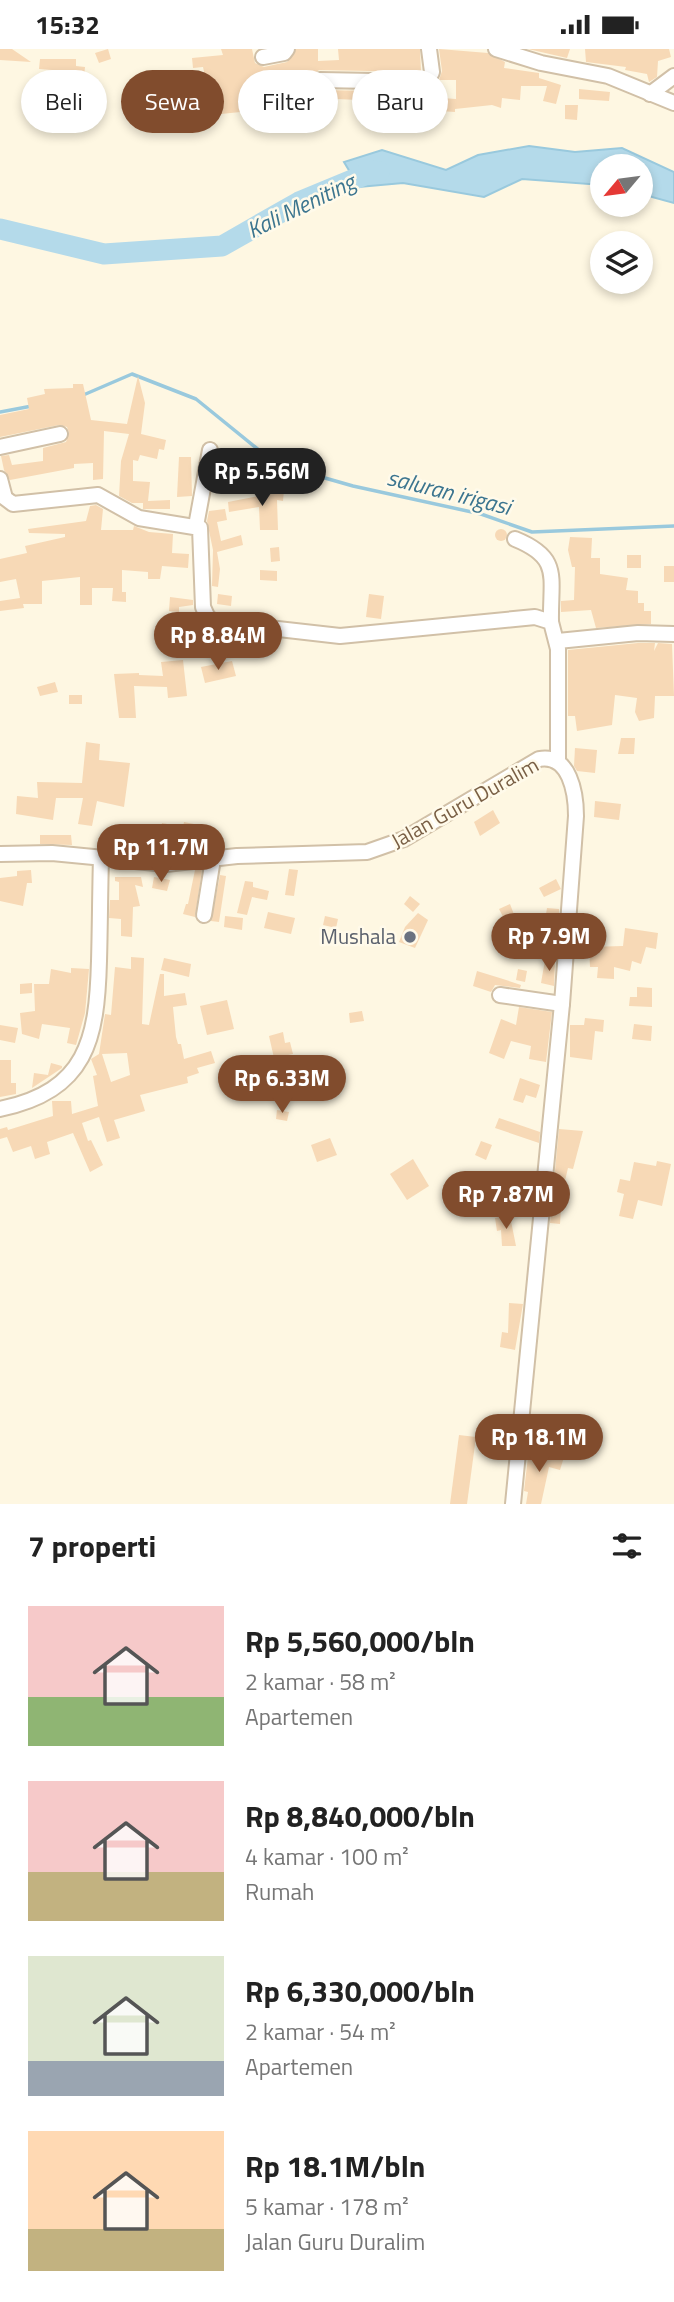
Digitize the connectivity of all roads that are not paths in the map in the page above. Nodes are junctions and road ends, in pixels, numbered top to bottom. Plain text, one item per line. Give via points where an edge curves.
1 (287, 49) edge
2 (429, 49) edge
3 (496, 49) edge
4 (263, 57) dead end
5 (674, 76) edge
6 (338, 80) edge
7 (650, 94) junction
8 (674, 103) edge
9 (60, 434) dead end
10 (0, 447) edge
11 (210, 450) dead end
12 (0, 479) edge
13 (196, 526) junction
14 (515, 539) dead end
15 (551, 622) junction
16 (674, 634) edge
17 (558, 641) junction
18 (558, 762) junction
19 (0, 855) edge
20 (101, 858) junction
21 (213, 859) junction
22 (204, 915) dead end
23 (500, 995) dead end
24 (562, 1004) junction
25 (0, 1109) edge
26 (513, 1504) edge

1 - 4 street
2 - 6 street via 432,72 427,82
3 - 7 street via 608,76
5 - 7 street
7 - 8 street
9 - 10 street
11 - 13 street
12 - 13 street via 5,498 13,504 98,495 139,518
13 - 15 street via 203,538 203,607 216,622 340,636 535,617
14 - 15 street via 535,547 549,562
15 - 17 street
16 - 17 street
17 - 18 street
18 - 21 street, Jalan Guru Duralim via 540,759 383,849
18 - 24 street, Jalan Guru Duralim via 570,779 576,816
19 - 20 street, Jalan Guru Duralim via 52,853
20 - 21 street, Jalan Guru Duralim via 166,864
20 - 25 street via 98,977 89,1046 55,1088
21 - 22 street
23 - 24 street
24 - 26 street, Jalan Guru Duralim

